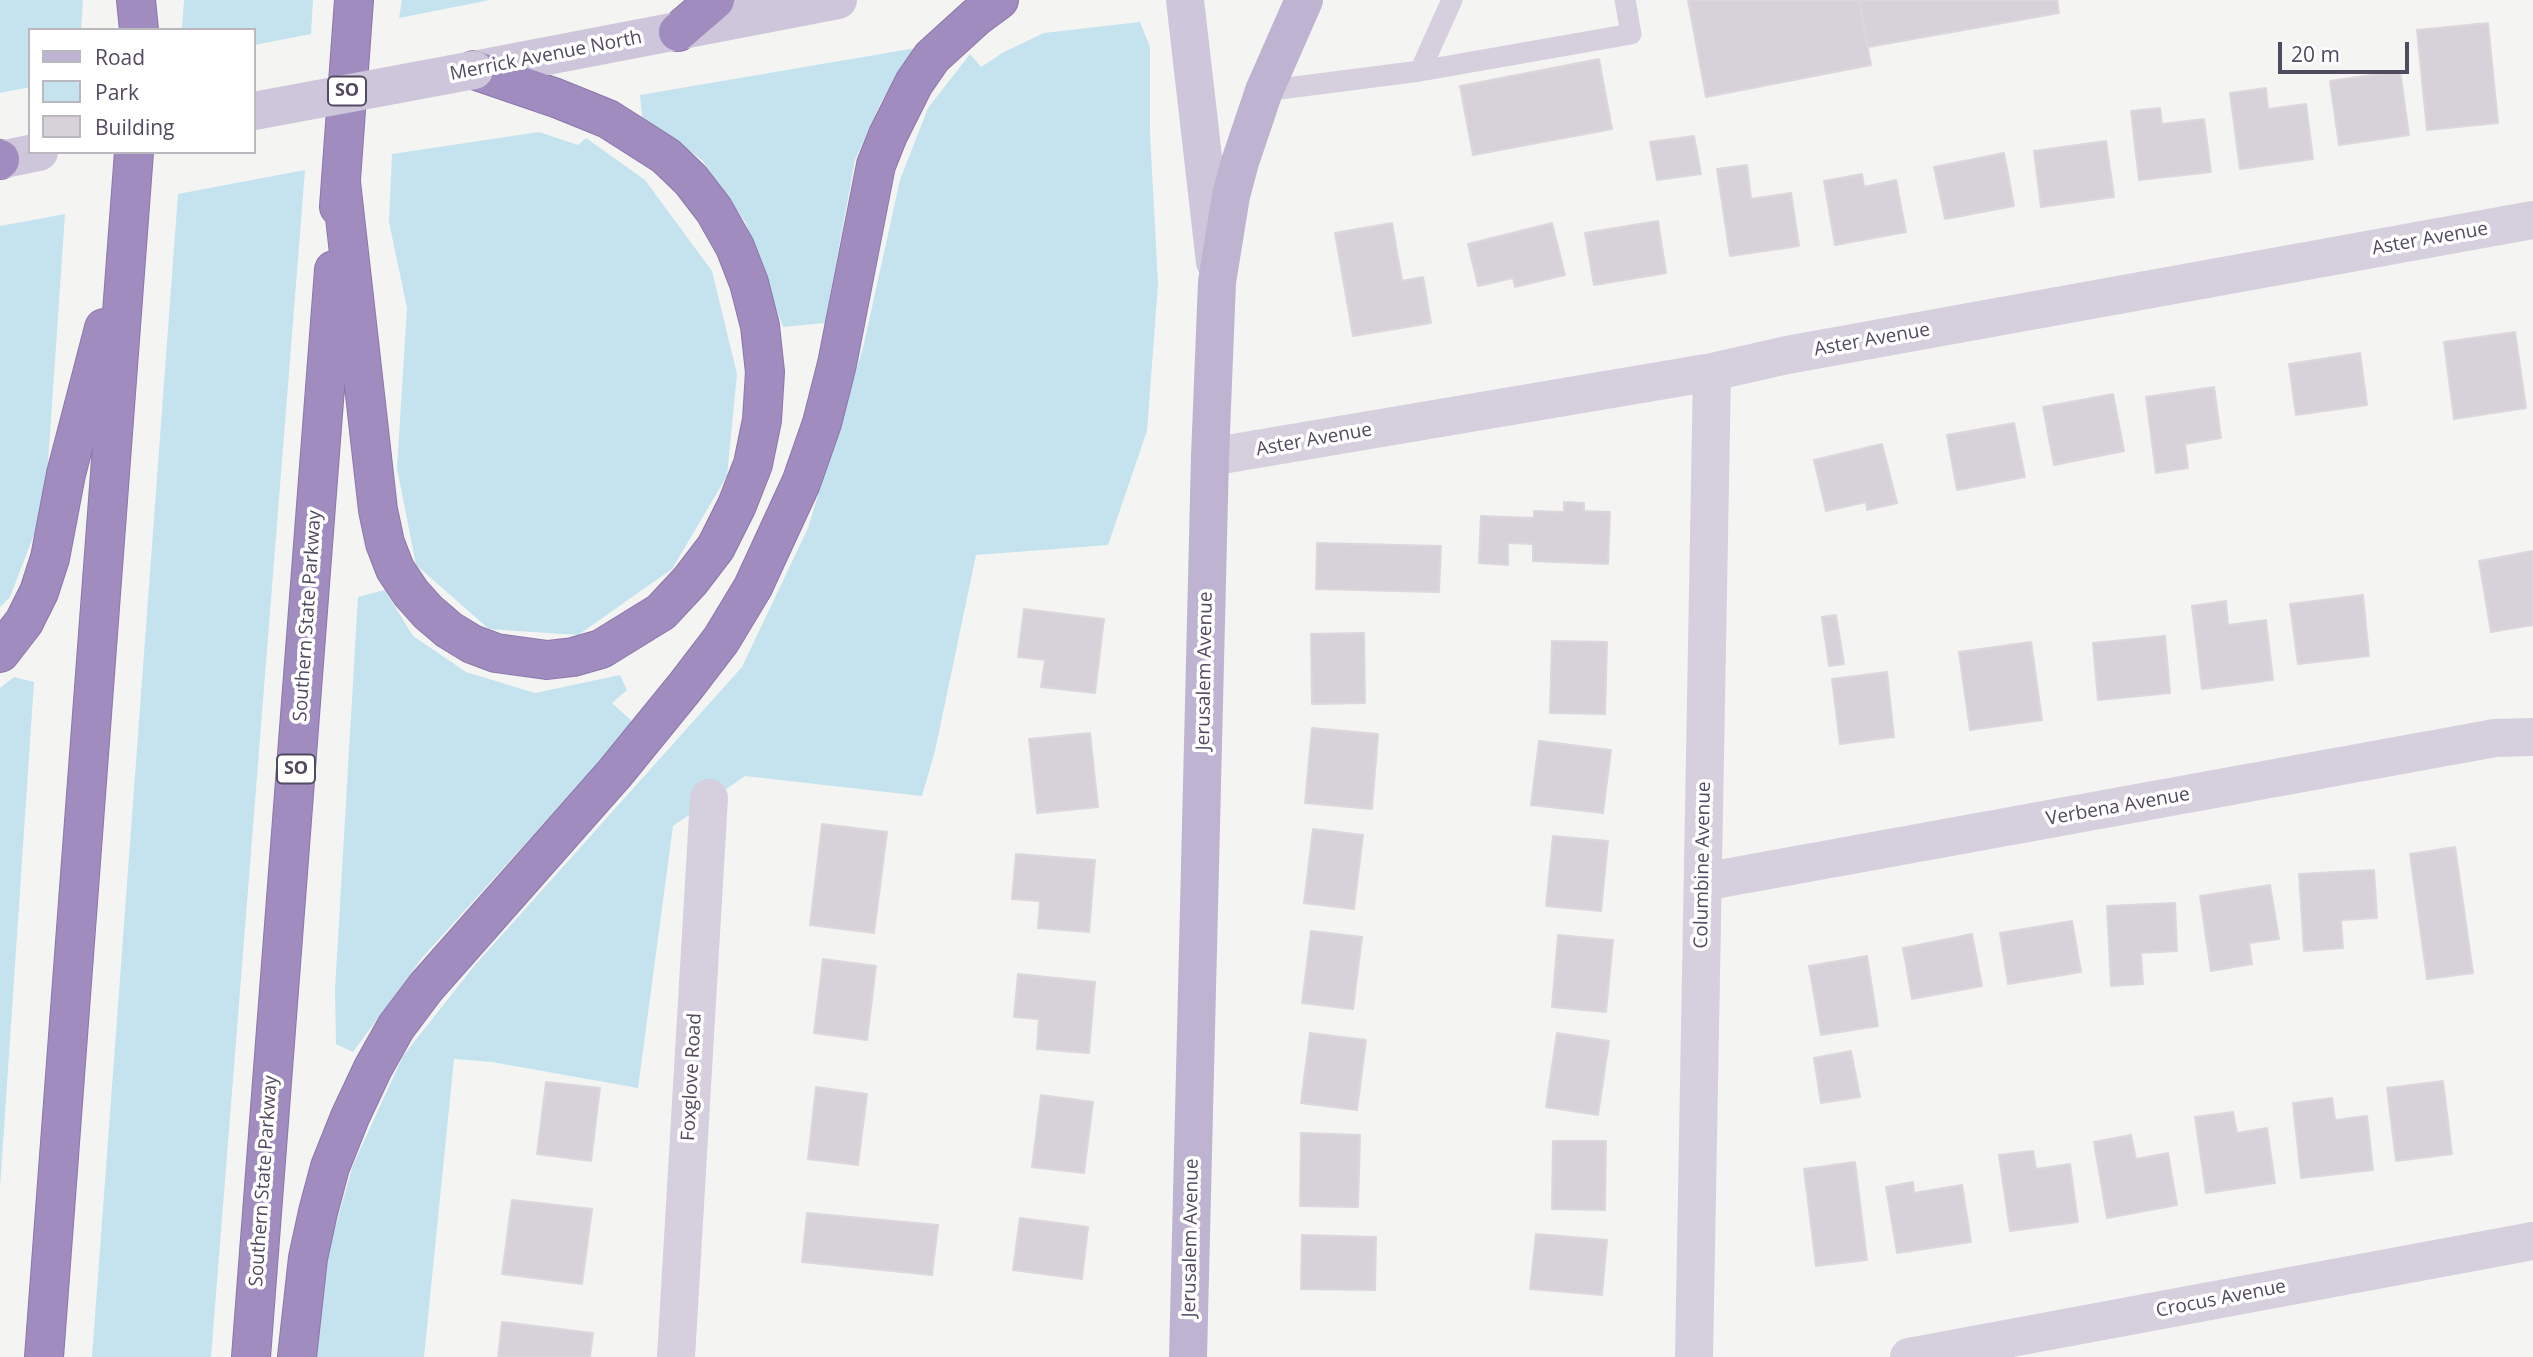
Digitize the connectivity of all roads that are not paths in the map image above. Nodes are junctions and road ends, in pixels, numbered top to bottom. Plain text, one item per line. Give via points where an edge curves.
1 (136, 0) edge
2 (144, 0) edge
3 (354, 0) edge
4 (715, 0) edge
5 (838, 0) edge
6 (999, 0) edge
7 (1185, 0) edge
8 (1304, 0) edge
9 (1452, 0) edge
10 (1625, 0) edge
11 (140, 28) edge
12 (140, 28) edge
13 (678, 32) junction
14 (474, 70) junction
15 (1420, 71) junction
16 (1264, 91) junction
17 (256, 111) edge
18 (29, 154) edge
19 (134, 154) edge
20 (0, 160) edge
21 (341, 182) junction
22 (2533, 220) edge
23 (129, 232) junction
24 (1217, 282) junction
25 (1712, 372) junction
26 (1210, 457) junction
27 (0, 653) edge
28 (2533, 737) edge
29 (709, 798) dead end
30 (1703, 882) junction
31 (2533, 1241) edge
32 (44, 1357) edge
33 (251, 1357) edge
34 (297, 1357) edge
35 (676, 1357) edge
36 (1188, 1357) edge
37 (1694, 1357) edge
38 (1909, 1357) edge

1 - 11 highway
2 - 12 highway
3 - 21 highway, Southern State Parkway / SO
4 - 13 highway
5 - 13 main road, Merrick Avenue North
6 - 34 highway via 932,57 888,135 876,165 822,423 801,483 753,587 721,640 615,773 426,987 373,1068 340,1142 321,1200 308,1258
7 - 24 main road
8 - 16 main road, Jerusalem Avenue
9 - 15 lane
10 - 15 lane via 1630,34
13 - 14 main road, Merrick Avenue North
14 - 17 main road, Merrick Avenue North, bridge
14 - 21 highway via 608,120 666,156 714,209 749,283 765,372 762,420 752,464 716,547 661,612 628,635 573,657 537,659 496,653 449,630 411,593 385,543 377,510
15 - 16 lane
16 - 24 main road, Jerusalem Avenue via 1234,185
18 - 20 main road
19 - 23 highway
21 - 33 highway, Southern State Parkway / SO
22 - 25 street, Aster Avenue
23 - 27 highway via 66,474 50,558 24,622
23 - 32 highway
24 - 26 main road, Jerusalem Avenue
25 - 26 street, Aster Avenue
25 - 30 street, Columbine Avenue
26 - 36 main road, Jerusalem Avenue
28 - 30 street, Verbena Avenue via 2495,738
29 - 35 street, Foxglove Road
30 - 37 street, Columbine Avenue
31 - 38 street, Crocus Avenue

